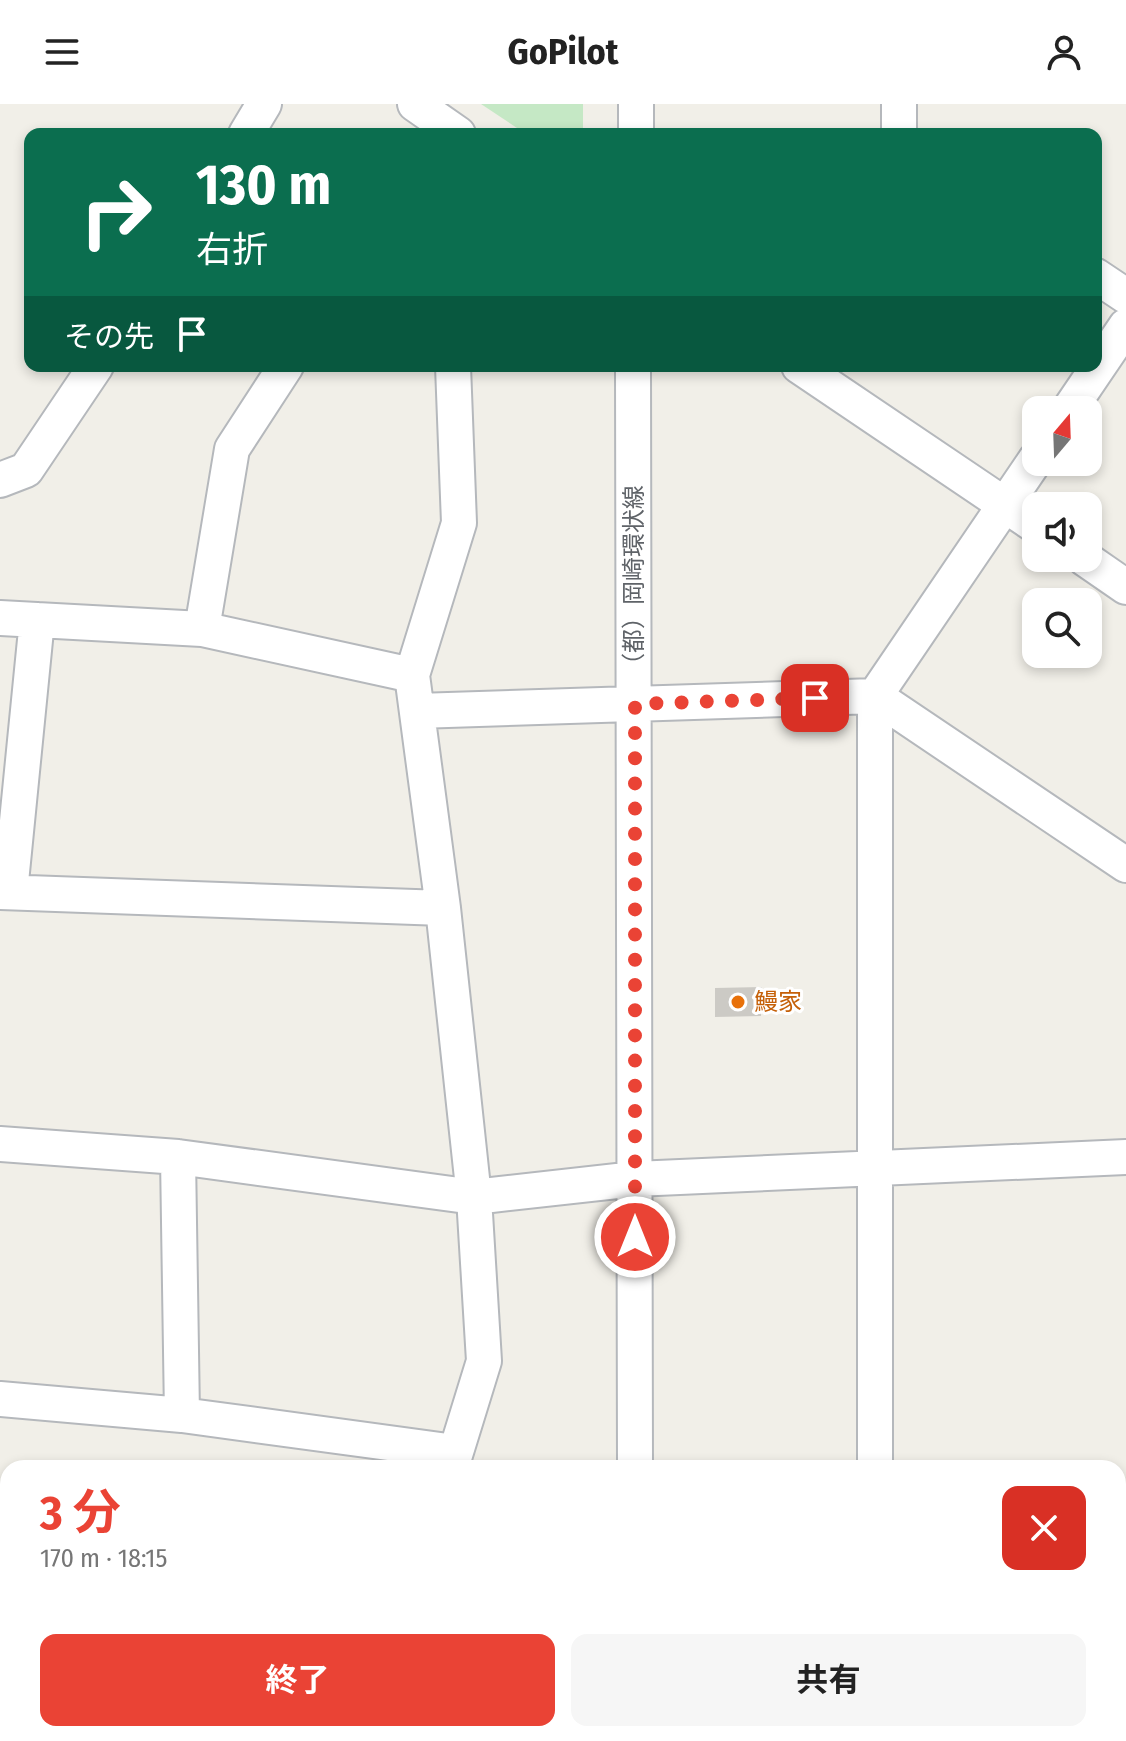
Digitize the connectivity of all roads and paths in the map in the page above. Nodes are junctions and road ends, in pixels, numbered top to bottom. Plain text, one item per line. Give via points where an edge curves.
1 (264, 104) edge
2 (415, 104) edge
3 (636, 104) edge
4 (899, 104) edge
5 (250, 128) edge
6 (449, 128) edge
7 (636, 128) edge
8 (899, 128) edge
9 (1102, 280) edge
10 (1126, 296) edge
11 (1126, 326) edge
12 (1102, 361) edge
13 (92, 372) edge
14 (282, 372) edge
15 (453, 372) edge
16 (633, 372) edge
17 (808, 372) edge
18 (1095, 372) edge
19 (1078, 396) edge
20 (1025, 476) edge
21 (0, 480) edge
22 (1005, 505) junction
23 (1022, 517) edge
24 (1102, 570) edge
25 (1126, 587) edge
26 (0, 618) edge
27 (37, 620) junction
28 (202, 629) junction
29 (412, 675) junction
30 (875, 696) junction
31 (635, 704) junction
32 (417, 711) junction
33 (1126, 865) edge
34 (5, 892) edge
35 (443, 908) junction
36 (0, 1144) edge
37 (178, 1157) junction
38 (1126, 1157) edge
39 (876, 1168) junction
40 (635, 1179) junction
41 (474, 1197) junction
42 (0, 1399) edge
43 (182, 1415) junction
44 (453, 1460) edge
45 (635, 1460) edge
46 (875, 1460) edge

1 - 5 street
2 - 6 street
3 - 7 street
4 - 8 street
9 - 10 street
11 - 12 street
13 - 21 street via 26,470
14 - 28 street via 232,449
15 - 29 street via 459,523
16 - 31 street, （都）岡崎環状線
17 - 22 street
18 - 19 street
20 - 22 street
22 - 23 street
22 - 30 street
24 - 25 street
26 - 27 street
27 - 28 street
27 - 34 street
28 - 29 street
29 - 32 street
30 - 31 street
30 - 33 street
30 - 39 street
31 - 32 street
31 - 40 street, （都）岡崎環状線
32 - 35 street
34 - 35 street
35 - 41 street
36 - 37 street
37 - 41 street
37 - 43 street
38 - 39 street
39 - 40 street
39 - 46 street
40 - 41 street
40 - 45 street, （都）岡崎環状線
41 - 44 street via 484,1361
42 - 43 street
43 - 44 street

